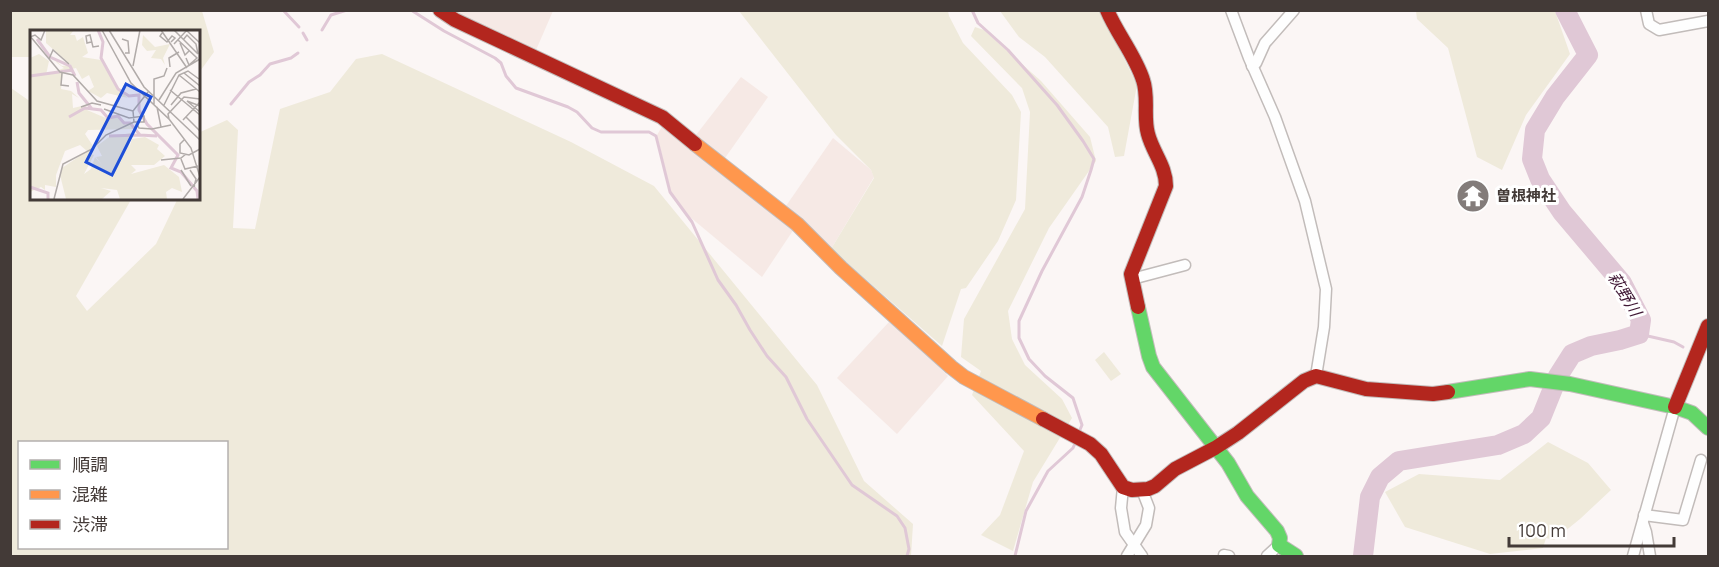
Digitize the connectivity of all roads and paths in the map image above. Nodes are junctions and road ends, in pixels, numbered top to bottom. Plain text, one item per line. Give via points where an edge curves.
1 (440, 10) edge
2 (1107, 10) edge
3 (1231, 10) edge
4 (1294, 10) edge
5 (1646, 10) edge
6 (1708, 21) edge
7 (1252, 66) junction
8 (1185, 265) dead end
9 (1132, 279) junction
10 (1708, 326) edge
11 (1704, 346) edge
12 (1316, 376) junction
13 (1675, 406) junction
14 (1708, 428) edge
15 (1215, 448) junction
16 (1701, 460) dead end
17 (1123, 487) junction
18 (1142, 490) junction
19 (1643, 519) junction
20 (1279, 545) junction
21 (1134, 546) junction
22 (1127, 556) edge
23 (1142, 556) edge
24 (1267, 556) edge
25 (1296, 556) edge
26 (1633, 556) edge
27 (1650, 556) edge

1 - 17 street via 662,117 797,224 951,367 1101,454
2 - 9 street via 1143,82 1147,132 1167,179
3 - 7 street
4 - 7 street via 1265,43
5 - 6 street via 1649,24 1659,30
7 - 12 street via 1305,201 1326,289
8 - 9 street
9 - 15 street via 1149,356
10 - 11 street
11 - 13 street
12 - 13 street via 1366,388 1433,393 1546,380
12 - 15 street
13 - 14 street via 1692,413
13 - 19 street
15 - 18 street via 1175,469 1155,486
15 - 20 street via 1247,496 1277,531
16 - 19 street via 1683,520
17 - 18 street
17 - 21 street via 1125,532
18 - 21 street via 1149,508 1146,525
19 - 26 street
19 - 27 street
20 - 24 street
20 - 25 street
21 - 22 street
21 - 23 street

